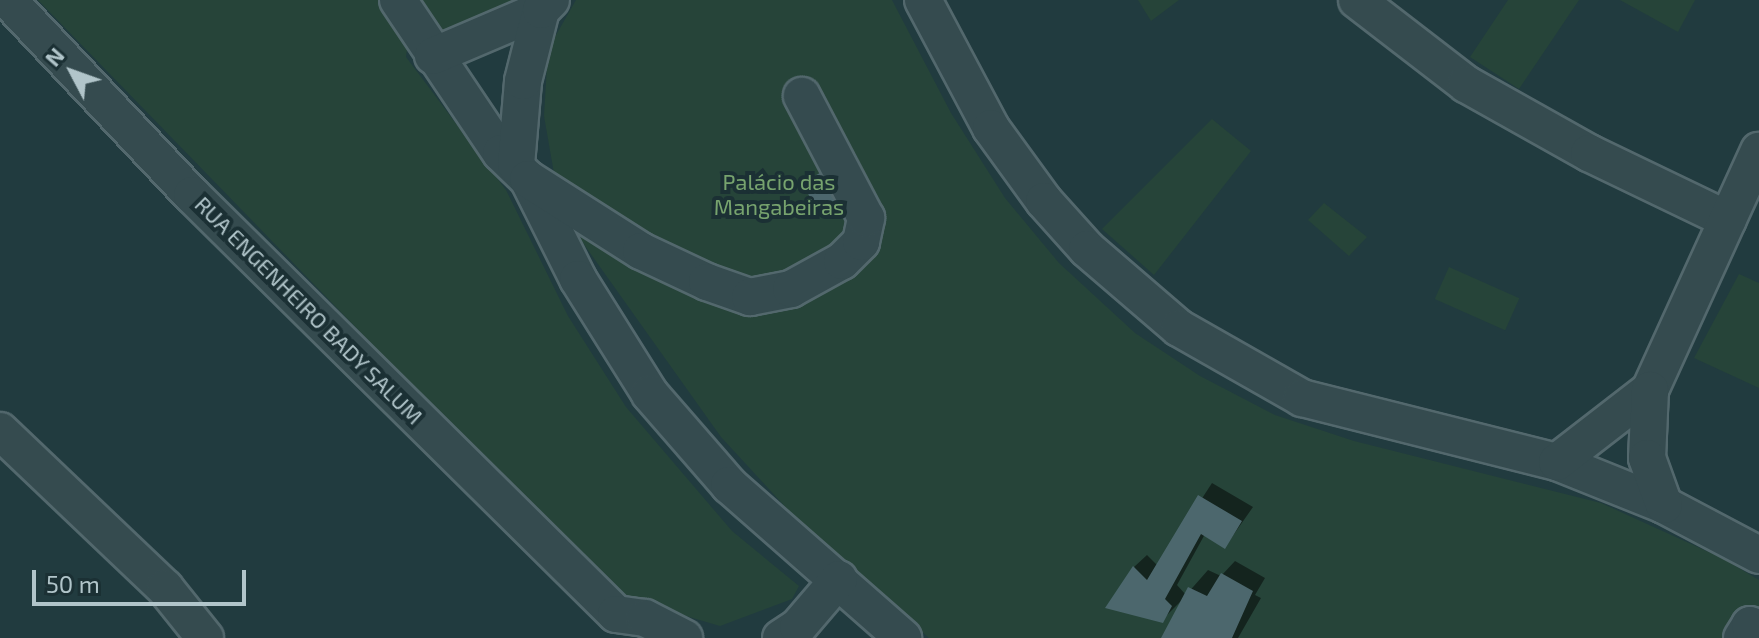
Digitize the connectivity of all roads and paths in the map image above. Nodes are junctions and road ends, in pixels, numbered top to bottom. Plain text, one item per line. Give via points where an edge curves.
1 (8, 0) edge
2 (398, 0) edge
3 (923, 0) edge
4 (1357, 0) edge
5 (546, 5) edge
6 (433, 56) junction
7 (802, 96) dead end
8 (1759, 151) edge
9 (522, 172) junction
10 (1728, 220) junction
11 (1650, 390) junction
12 (0, 431) edge
13 (1557, 462) junction
14 (1664, 505) junction
15 (1759, 555) edge
16 (839, 579) junction
17 (626, 626) edge
18 (1759, 629) edge
19 (205, 638) edge
20 (684, 638) edge
21 (781, 638) edge
22 (903, 638) edge
23 (1742, 638) edge

1 - 17 street, RUA ENGENHEIRO BADY SALUM via 192,195
2 - 6 street
3 - 13 street via 991,128 1044,201 1087,249 1179,328 1302,398
4 - 10 street via 1466,84 1589,153
5 - 6 street
5 - 9 street via 523,81
6 - 9 street via 501,153
7 - 9 street via 866,218 861,242 842,261 791,289 750,297 707,282 641,251
8 - 10 street
9 - 16 street via 578,279 650,394 729,485
10 - 11 street
11 - 13 street
11 - 14 street via 1647,458
12 - 19 street via 165,588
13 - 14 street
14 - 15 street
16 - 21 street via 798,627
16 - 22 street
17 - 20 street, RUA ENGENHEIRO BADY SALUM via 645,618
18 - 23 street via 1750,625

